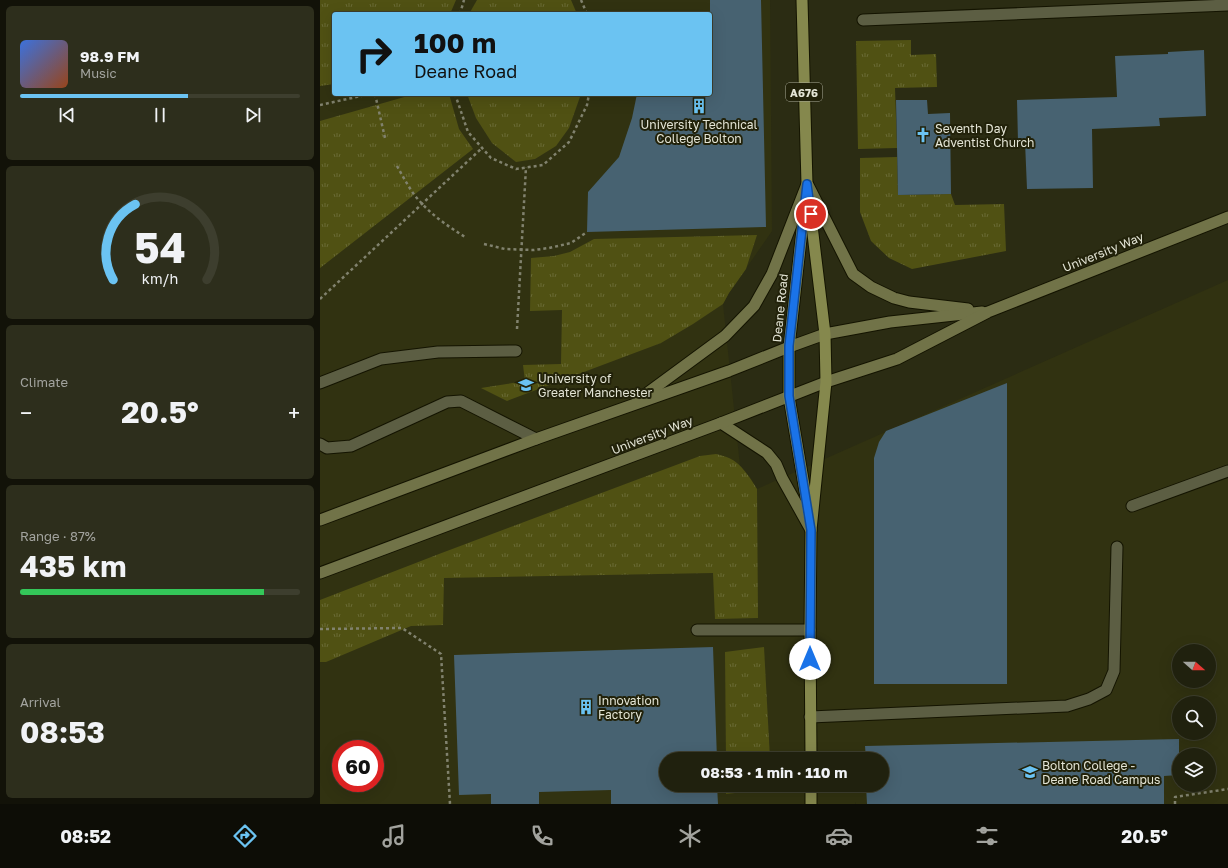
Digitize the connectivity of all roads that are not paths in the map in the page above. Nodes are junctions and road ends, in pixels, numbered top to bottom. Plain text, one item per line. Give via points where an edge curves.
1 (802, 0) edge
2 (1228, 5) edge
3 (863, 20) dead end
4 (807, 184) junction
5 (1228, 217) edge
6 (988, 312) junction
7 (825, 334) junction
8 (789, 346) junction
9 (516, 351) road end
10 (826, 382) junction
11 (320, 383) edge
12 (789, 396) junction
13 (627, 408) junction
14 (721, 423) junction
15 (536, 438) junction
16 (320, 444) edge
17 (1228, 471) edge
18 (1132, 506) dead end
19 (320, 520) edge
20 (811, 530) junction
21 (1117, 547) dead end
22 (320, 573) edge
23 (697, 630) dead end
24 (810, 630) junction
25 (810, 717) junction
26 (811, 752) edge
27 (811, 792) edge
28 (811, 804) edge

1 - 4 main road, Deane Road / A676
2 - 3 street
4 - 6 main road via 853,274 871,287 909,302
4 - 7 main road, Deane Road / A676
4 - 8 main road, Deane Road / A676
4 - 13 main road via 772,274 754,306 725,336
5 - 6 main road, University Way
6 - 7 main road, University Way via 890,322
6 - 10 main road, University Way via 897,359
7 - 8 main road, University Way
7 - 10 main road, Deane Road / A676
8 - 12 main road, Deane Road / A676
8 - 13 main road, University Way
9 - 11 street via 438,352 381,359
10 - 12 main road, University Way
10 - 20 main road, Deane Road / A676
12 - 14 main road, University Way
12 - 20 main road, Deane Road / A676
13 - 15 main road, University Way
14 - 20 main road via 767,453 776,464
14 - 22 main road, University Way
15 - 16 street via 461,401 447,402 351,446 327,448
15 - 19 main road, University Way
17 - 18 street
20 - 24 main road, Deane Road / A676
21 - 25 street via 1114,672 1106,690 1067,706
23 - 24 street
24 - 25 main road, Deane Road / A676
25 - 26 main road, Deane Road / A676
27 - 28 main road

